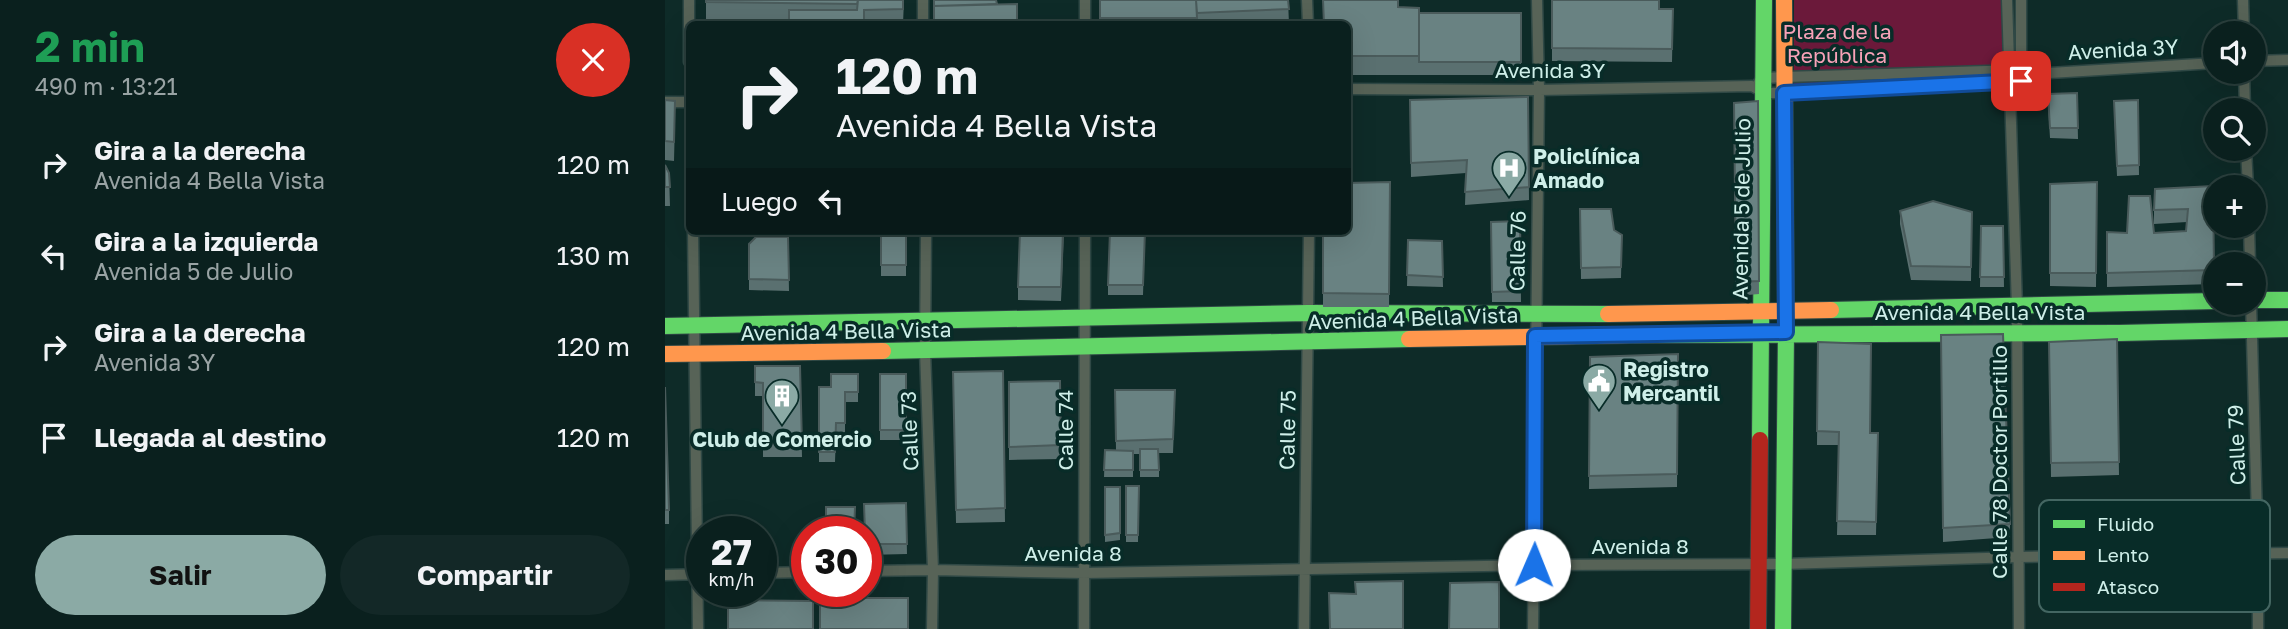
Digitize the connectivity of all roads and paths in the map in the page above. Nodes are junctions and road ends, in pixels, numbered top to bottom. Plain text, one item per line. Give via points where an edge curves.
1 (689, 0) edge
2 (923, 0) edge
3 (1085, 0) edge
4 (1307, 0) edge
5 (1537, 0) edge
6 (1764, 0) edge
7 (1784, 0) edge
8 (2007, 0) edge
9 (2021, 0) edge
10 (2243, 0) edge
11 (689, 21) edge
12 (923, 21) edge
13 (1085, 21) edge
14 (1308, 21) edge
15 (2244, 21) edge
16 (2288, 60) edge
17 (2266, 61) edge
18 (2203, 64) edge
19 (1896, 73) junction
20 (2008, 76) junction
21 (2021, 76) junction
22 (1784, 77) junction
23 (1760, 86) junction
24 (1896, 88) junction
25 (1351, 89) edge
26 (1539, 89) junction
27 (1784, 93) junction
28 (665, 102) edge
29 (686, 102) edge
30 (693, 235) edge
31 (926, 235) edge
32 (1085, 235) edge
33 (1309, 235) edge
34 (2288, 300) edge
35 (2203, 301) edge
36 (2266, 301) edge
37 (2017, 307) junction
38 (1761, 311) junction
39 (1786, 311) junction
40 (1308, 313) junction
41 (1535, 315) junction
42 (2252, 315) edge
43 (1085, 317) junction
44 (926, 320) junction
45 (696, 325) junction
46 (665, 326) edge
47 (2288, 330) edge
48 (2252, 331) junction
49 (1786, 332) junction
50 (1761, 334) junction
51 (2017, 334) junction
52 (1535, 336) junction
53 (1308, 342) junction
54 (1084, 347) junction
55 (925, 351) junction
56 (665, 354) edge
57 (696, 354) junction
58 (2257, 500) edge
59 (698, 516) edge
60 (2288, 553) edge
61 (2270, 554) edge
62 (2019, 557) junction
63 (2039, 557) edge
64 (1783, 564) junction
65 (1534, 565) junction
66 (1758, 565) junction
67 (933, 570) junction
68 (1304, 570) junction
69 (882, 571) edge
70 (1084, 573) junction
71 (686, 574) edge
72 (665, 575) edge
73 (698, 607) edge
74 (698, 629) edge
75 (932, 629) edge
76 (1084, 629) edge
77 (1304, 629) edge
78 (1533, 629) edge
79 (1758, 629) edge
80 (1783, 629) edge
81 (2019, 629) edge

1 - 11 street
2 - 12 street
3 - 13 street
4 - 14 street
5 - 26 street, Calle 76
6 - 23 street, Avenida 5 de Julio
7 - 22 street, Avenida 5 de Julio
8 - 20 street, Calle 78 Doctor Portillo
9 - 21 street
10 - 15 street
16 - 17 street
18 - 21 street, Avenida 3Y
19 - 20 street, Avenida 3Y
19 - 22 street, Avenida 3Y
19 - 24 street
20 - 21 street, Avenida 3Y
20 - 24 street, Avenida 3Y
20 - 37 street, Calle 78 Doctor Portillo
22 - 23 street, Avenida 3Y
22 - 27 street, Avenida 5 de Julio
23 - 26 street, Avenida 3Y
23 - 27 street, Avenida 3Y
23 - 38 street, Avenida 5 de Julio
24 - 27 street, Avenida 3Y
25 - 26 street, Avenida 3Y
26 - 41 street, Calle 76
27 - 39 street, Avenida 5 de Julio
28 - 29 street
30 - 45 street
31 - 44 street, Calle 73
32 - 43 street, Calle 74
33 - 40 street, Calle 75
34 - 36 street
35 - 37 street, Avenida 4 Bella Vista
37 - 39 street, Avenida 4 Bella Vista
37 - 51 street, Calle 78 Doctor Portillo
38 - 39 street, Avenida 4 Bella Vista
38 - 41 street, Avenida 4 Bella Vista
38 - 50 street, Avenida 5 de Julio
39 - 49 street, Avenida 5 de Julio
40 - 41 street, Avenida 4 Bella Vista
40 - 43 street, Avenida 4 Bella Vista
40 - 53 street, Calle 75
41 - 52 street, Calle 76
42 - 48 street, Calle 79
43 - 44 street, Avenida 4 Bella Vista
43 - 54 street, Calle 74
44 - 45 street, Avenida 4 Bella Vista
44 - 55 street, Calle 73
45 - 46 street, Avenida 4 Bella Vista
45 - 57 street
47 - 48 street, Avenida 4 Bella Vista
48 - 51 street, Avenida 4 Bella Vista
48 - 58 street, Calle 79
49 - 50 street, Avenida 4 Bella Vista
49 - 51 street, Avenida 4 Bella Vista
49 - 64 street, Avenida 5 de Julio
50 - 52 street, Avenida 4 Bella Vista
50 - 66 street, Avenida 5 de Julio
51 - 62 street, Calle 78 Doctor Portillo
52 - 53 street, Avenida 4 Bella Vista
52 - 65 street, Calle 76
53 - 54 street, Avenida 4 Bella Vista
53 - 68 street, Calle 75
54 - 55 street, Avenida 4 Bella Vista
54 - 70 street, Calle 74
55 - 57 street, Avenida 4 Bella Vista
55 - 67 street, Calle 73
56 - 57 street, Avenida 4 Bella Vista
57 - 59 street
60 - 61 street, Avenida 8
62 - 63 street, Avenida 8
62 - 64 street, Avenida 8
62 - 81 street, Calle 78 Doctor Portillo
64 - 66 street, Avenida 8
64 - 80 street, Avenida 5 de Julio
65 - 66 street, Avenida 8
65 - 68 street, Avenida 8
65 - 78 street, Calle 76
66 - 79 street, Avenida 5 de Julio
67 - 69 street, Avenida 8
67 - 70 street, Avenida 8
67 - 75 street, Calle 73
68 - 70 street, Avenida 8
68 - 77 street, Calle 75
70 - 76 street, Calle 74
71 - 72 street
73 - 74 street

